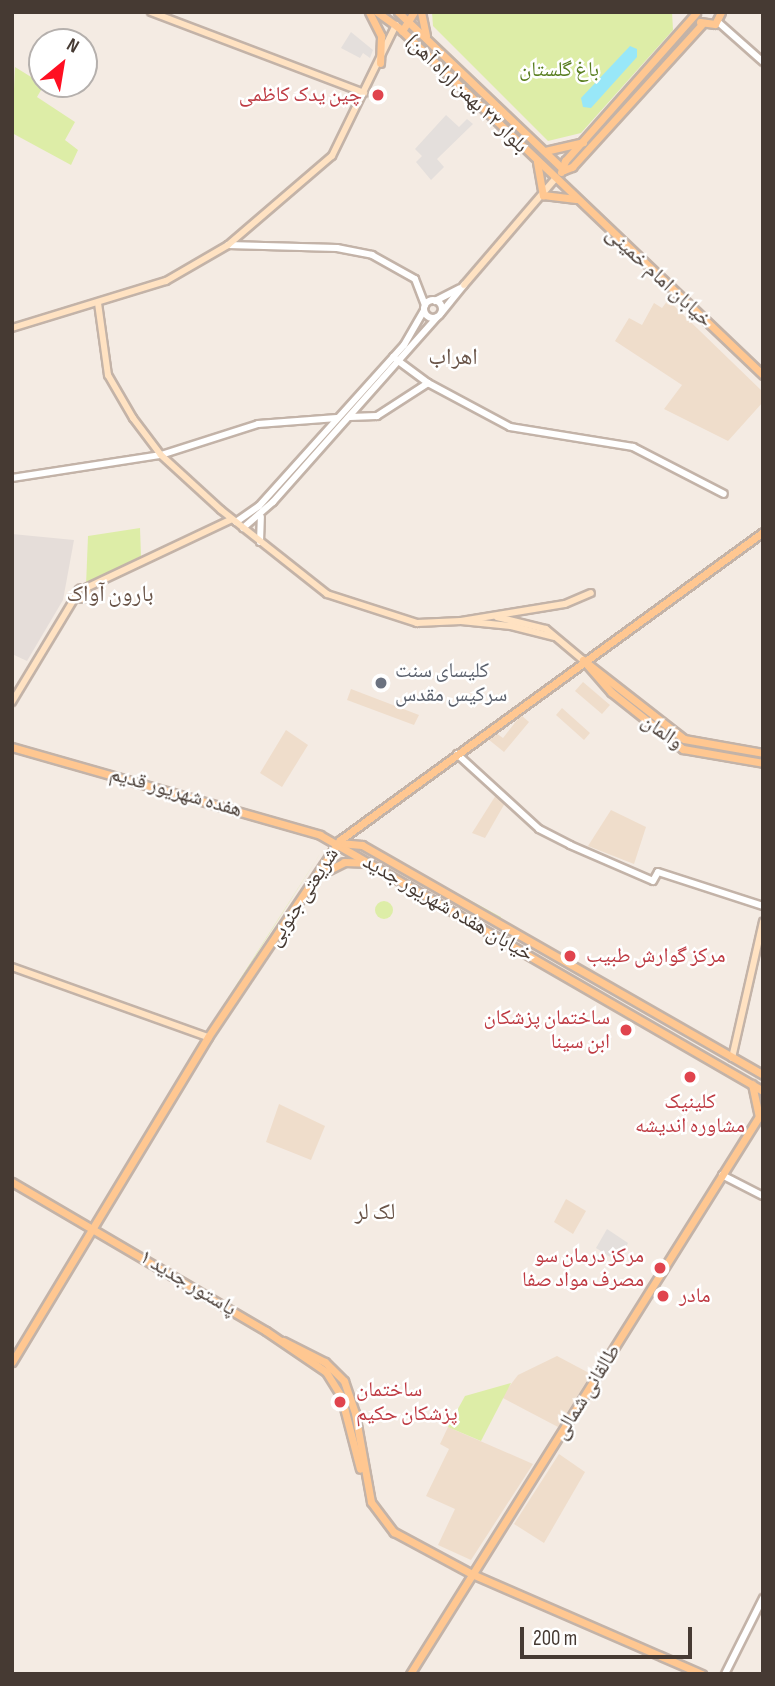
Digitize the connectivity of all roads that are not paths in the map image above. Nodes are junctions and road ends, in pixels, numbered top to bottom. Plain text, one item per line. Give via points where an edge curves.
1 (150, 12) edge
2 (369, 12) edge
3 (377, 12) edge
4 (421, 12) edge
5 (721, 12) edge
6 (401, 13) edge
7 (696, 13) edge
8 (412, 16) edge
9 (718, 22) junction
10 (702, 24) junction
11 (399, 28) junction
12 (426, 36) junction
13 (763, 62) edge
14 (380, 63) junction
15 (364, 93) junction
16 (584, 141) junction
17 (545, 151) junction
18 (537, 162) junction
19 (564, 170) junction
20 (555, 179) junction
21 (542, 195) junction
22 (576, 199) junction
23 (228, 245) junction
24 (464, 285) junction
25 (435, 300) junction
26 (98, 303) junction
27 (425, 308) junction
28 (439, 315) junction
29 (12, 328) edge
30 (393, 357) junction
31 (399, 363) junction
32 (763, 375) edge
33 (428, 383) junction
34 (350, 417) junction
35 (337, 418) junction
36 (162, 455) junction
37 (12, 478) edge
38 (724, 494) dead end
39 (262, 510) junction
40 (234, 521) junction
41 (243, 528) junction
42 (763, 533) edge
43 (260, 542) junction
44 (591, 593) dead end
45 (491, 616) junction
46 (461, 621) junction
47 (554, 637) junction
48 (583, 660) junction
49 (617, 685) junction
50 (611, 692) junction
51 (12, 702) edge
52 (12, 747) edge
53 (763, 753) edge
54 (457, 754) junction
55 (763, 762) edge
56 (337, 843) junction
57 (372, 864) junction
58 (318, 875) junction
59 (763, 906) edge
60 (763, 921) edge
61 (12, 967) edge
62 (208, 1037) junction
63 (732, 1058) junction
64 (762, 1074) edge
65 (752, 1084) junction
66 (763, 1091) edge
67 (761, 1114) edge
68 (722, 1175) junction
69 (12, 1182) edge
70 (763, 1196) edge
71 (92, 1226) junction
72 (12, 1362) edge
73 (472, 1574) junction
74 (763, 1598) edge
75 (410, 1674) edge
76 (702, 1674) edge
77 (725, 1674) edge

1 - 15 main road
2 - 14 main road via 381,36
3 - 11 main road, بلوار ۲۲ بهمن (راه آهن)
4 - 12 main road
5 - 9 main road
6 - 8 main road, بلوار ۲۲ بهمن (راه آهن)
6 - 11 main road
7 - 10 main road
7 - 16 main road
8 - 11 main road
8 - 12 main road, بلوار ۲۲ بهمن (راه آهن)
9 - 10 main road
9 - 13 street
10 - 19 main road via 572,167
11 - 14 main road
11 - 18 main road, بلوار ۲۲ بهمن (راه آهن)
12 - 17 main road, بلوار ۲۲ بهمن (راه آهن)
14 - 15 main road
15 - 23 main road via 332,156
16 - 17 main road
16 - 19 main road via 565,161
17 - 19 main road, بلوار ۲۲ بهمن (راه آهن)
18 - 20 main road, بلوار ۲۲ بهمن (راه آهن)
18 - 21 main road
19 - 20 main road
20 - 21 main road
20 - 22 main road, خیابان امام خمینی
21 - 22 main road
21 - 24 main road
22 - 32 main road, خیابان امام خمینی
23 - 26 main road via 166,281
23 - 27 street via 337,248 372,255 410,275
24 - 25 street
24 - 28 street
25 - 27 street
25 - 28 street
26 - 29 main road
26 - 36 main road via 108,375
27 - 28 street
27 - 30 street
28 - 31 street
30 - 31 street
30 - 35 street
31 - 33 street
31 - 34 street
33 - 34 street via 377,416
33 - 38 street via 510,427 633,447
34 - 39 street
35 - 36 street via 258,424
35 - 39 street
36 - 37 street
36 - 40 main road
39 - 40 street
39 - 41 street
39 - 43 street via 257,527
40 - 41 main road
40 - 51 main road via 86,590
41 - 43 main road
42 - 48 main road, شریعتی جنوبی
43 - 46 main road via 305,580 348,604 395,620
44 - 45 main road via 579,601
45 - 46 main road
45 - 47 main road, والمان via 539,626
46 - 47 main road, والمان via 511,626
47 - 48 main road, والمان
48 - 49 main road, والمان
48 - 50 main road, والمان
48 - 54 main road, شریعتی جنوبی
49 - 50 main road
49 - 53 main road, والمان via 684,739
50 - 55 main road, والمان via 682,749
52 - 56 main road, هفده شهریور قدیم via 251,813
54 - 56 main road, شریعتی جنوبی
54 - 59 street via 539,828 570,845 653,881 658,872
56 - 57 main road, خیابان هفده شهریور جدید
56 - 58 main road, شریعتی جنوبی
56 - 63 main road, خیابان هفده شهریور جدید via 362,845
57 - 58 main road via 344,862
57 - 65 main road, خیابان هفده شهریور جدید
58 - 62 main road, شریعتی جنوبی
60 - 63 main road
61 - 62 main road
62 - 71 main road, شریعتی جنوبی
63 - 64 main road, خیابان هفده شهریور جدید
65 - 66 main road, خیابان هفده شهریور جدید
65 - 67 main road
67 - 68 main road, طالقانی شمالی
68 - 70 street
68 - 73 main road, طالقانی شمالی
69 - 71 main road, پاستور جدید ۱
71 - 72 main road, شریعتی جنوبی
71 - 73 main road, پاستور جدید ۱ via 283,1341 331,1378 341,1396 374,1509 394,1532
73 - 75 main road, طالقانی شمالی
73 - 76 main road, پاستور جدید ۱
74 - 77 street

